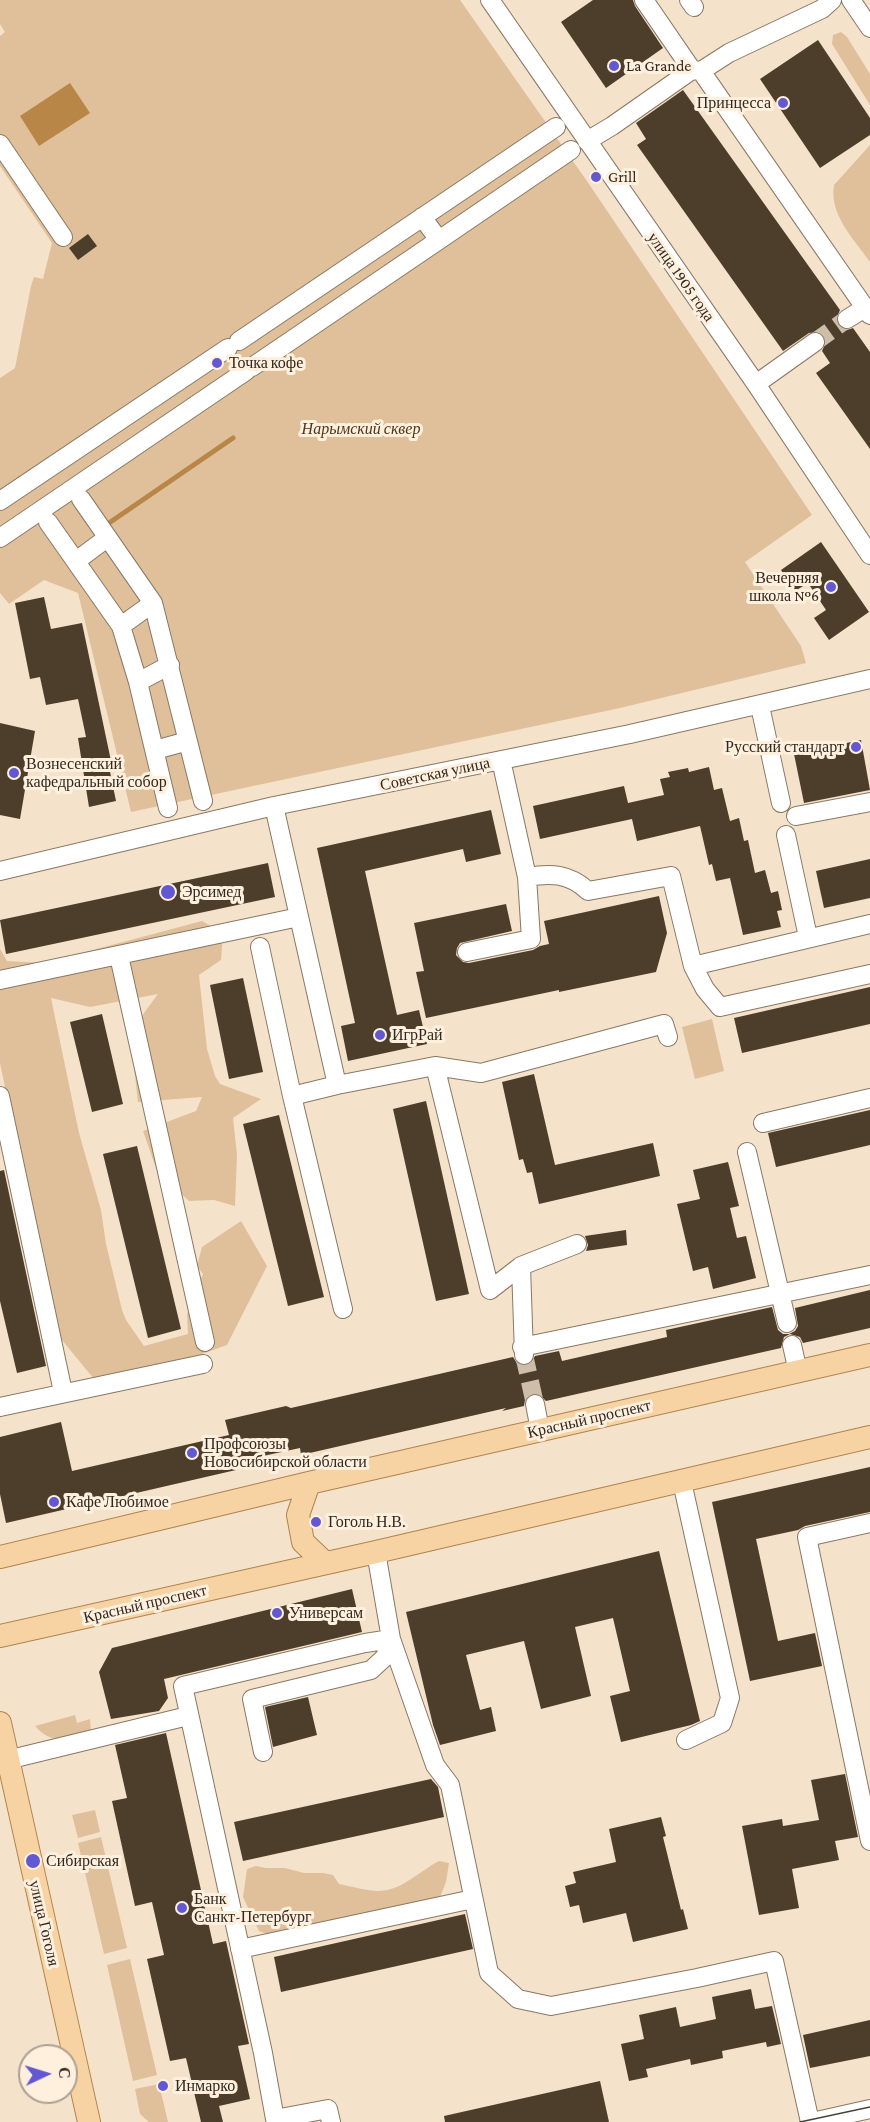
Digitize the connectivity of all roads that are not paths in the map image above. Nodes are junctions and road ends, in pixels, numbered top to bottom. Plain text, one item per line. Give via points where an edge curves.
1 (490, 0) edge
2 (644, 0) edge
3 (851, 0) edge
4 (823, 3) edge
5 (870, 28) edge
6 (696, 70) junction
7 (556, 127) dead end
8 (0, 144) edge
9 (579, 146) junction
10 (422, 217) junction
11 (63, 237) dead end
12 (439, 240) junction
13 (351, 265) junction
14 (368, 288) junction
15 (867, 311) edge
16 (847, 319) tunnel mouth
17 (815, 342) tunnel mouth
18 (233, 345) junction
19 (249, 369) junction
20 (756, 384) junction
21 (159, 394) junction
22 (175, 419) junction
23 (81, 499) dead end
24 (0, 501) edge
25 (48, 522) dead end
26 (0, 538) edge
27 (108, 538) junction
28 (870, 555) edge
29 (76, 561) junction
30 (153, 603) junction
31 (121, 626) junction
32 (170, 665) junction
33 (870, 680) edge
34 (138, 682) junction
35 (760, 706) junction
36 (188, 741) junction
37 (155, 750) junction
38 (501, 760) junction
39 (203, 801) dead end
40 (870, 802) edge
41 (782, 803) dead end
42 (274, 806) junction
43 (168, 808) dead end
44 (796, 816) dead end
45 (786, 835) dead end
46 (0, 871) edge
47 (527, 877) junction
48 (299, 918) junction
49 (870, 924) edge
50 (808, 937) junction
51 (260, 947) dead end
52 (467, 952) dead end
53 (119, 956) junction
54 (693, 966) junction
55 (870, 974) edge
56 (0, 980) edge
57 (668, 1037) dead end
58 (435, 1066) junction
59 (337, 1085) junction
60 (0, 1096) edge
61 (292, 1096) junction
62 (870, 1098) edge
63 (763, 1123) dead end
64 (747, 1152) dead end
65 (577, 1244) dead end
66 (521, 1266) junction
67 (870, 1275) edge
68 (781, 1294) junction
69 (343, 1309) dead end
70 (787, 1323) dead end
71 (205, 1342) dead end
72 (792, 1346) dead end
73 (870, 1355) edge
74 (203, 1364) dead end
75 (798, 1372) junction
76 (63, 1392) junction
77 (534, 1404) tunnel mouth
78 (0, 1407) edge
79 (540, 1430) junction
80 (870, 1437) edge
81 (682, 1482) junction
82 (309, 1483) junction
83 (870, 1523) edge
84 (376, 1552) junction
85 (0, 1557) edge
86 (325, 1563) junction
87 (0, 1636) edge
88 (391, 1639) junction
89 (188, 1716) junction
90 (0, 1723) edge
91 (686, 1740) dead end
92 (263, 1752) dead end
93 (7, 1760) junction
94 (6, 1784) edge
95 (870, 1841) edge
96 (473, 1899) junction
97 (240, 1949) junction
98 (870, 2109) edge
99 (89, 2122) edge
100 (331, 2122) edge
101 (811, 2122) edge

1 - 9 street, улица 1905 года
2 - 6 street
3 - 5 street
4 - 6 street
6 - 9 street
6 - 15 street
7 - 10 street
8 - 11 street
9 - 12 street
9 - 20 street, улица 1905 года
10 - 12 street
10 - 13 street
12 - 14 street
13 - 14 street
13 - 18 street
14 - 19 street
15 - 16 street
17 - 20 street
18 - 19 street via 225,357 229,366 237,371
18 - 21 street
19 - 22 street
20 - 28 street, улица 1905 года
21 - 22 street
21 - 24 street
22 - 26 street
23 - 27 street
25 - 29 street
27 - 29 street
27 - 30 street
29 - 31 street
30 - 31 street
30 - 32 street
31 - 34 street
32 - 34 street
32 - 36 street
33 - 35 street, Советская улица
34 - 37 street
35 - 38 street, Советская улица
35 - 41 street
36 - 37 street
36 - 39 street
37 - 43 street
38 - 42 street, Советская улица
38 - 47 street
40 - 44 street
42 - 46 street, Советская улица
42 - 48 street
45 - 50 street
47 - 52 street via 531,939
47 - 54 street via 566,876 588,891 671,876
48 - 53 street
48 - 59 street
49 - 50 street
50 - 54 street
51 - 61 street
53 - 56 street
53 - 71 street
54 - 55 street via 720,1007
57 - 58 street via 664,1024 481,1073
58 - 59 street
58 - 66 street via 490,1290
59 - 61 street
60 - 76 street
61 - 69 street
62 - 63 street
64 - 68 street
65 - 66 street
66 - 68 street via 523,1351
67 - 68 street
68 - 70 street
72 - 75 street
73 - 75 main road, Красный проспект
74 - 76 street
75 - 79 main road, Красный проспект
76 - 78 street
77 - 79 street
79 - 82 main road, Красный проспект
80 - 81 main road, Красный проспект
81 - 84 main road, Красный проспект
81 - 91 street via 730,1698 722,1723
82 - 85 main road, Красный проспект
82 - 86 main road via 298,1515 303,1542
83 - 95 street via 807,1537
84 - 86 main road, Красный проспект
84 - 88 street
86 - 87 main road, Красный проспект
88 - 89 street via 183,1686
88 - 92 street via 385,1657 371,1670 252,1699
88 - 96 street via 435,1765 450,1785
89 - 93 street
89 - 97 street
90 - 93 main road, улица Гоголя
93 - 94 main road, улица Гоголя
94 - 99 main road, улица Гоголя
96 - 97 street
96 - 101 street via 489,1973 518,1999 551,2006 774,1961
97 - 100 street via 275,2119 328,2109
98 - 101 street

